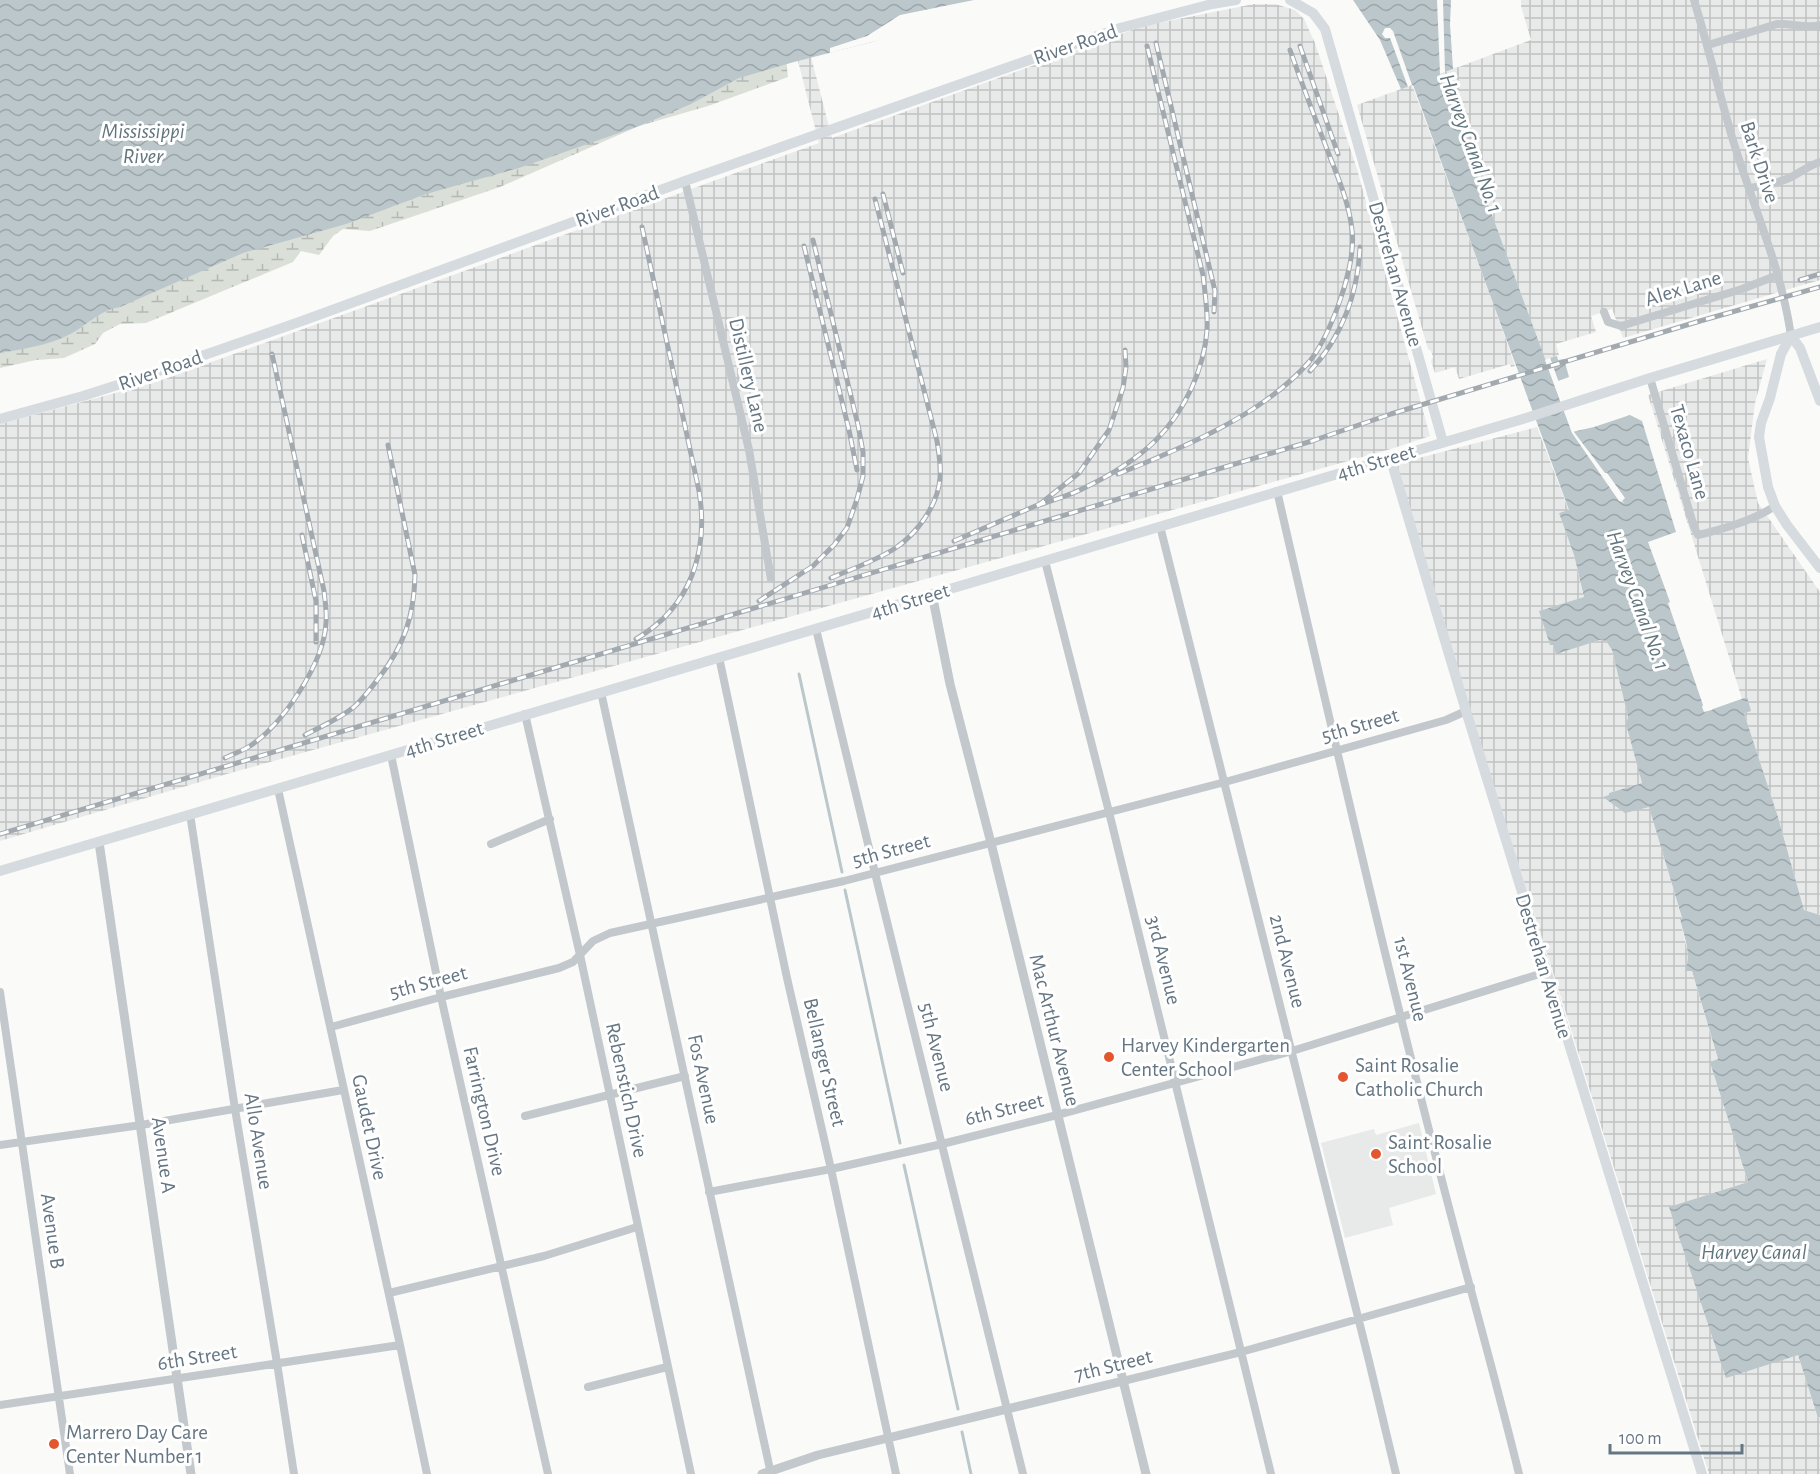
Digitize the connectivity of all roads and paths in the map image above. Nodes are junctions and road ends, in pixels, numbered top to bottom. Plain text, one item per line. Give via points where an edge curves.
1 (1236, 0) edge
2 (1290, 0) edge
3 (1694, 0) edge
4 (1820, 25) edge
5 (1708, 45) junction
6 (1820, 162) edge
7 (685, 181) junction
8 (1750, 188) junction
9 (1778, 275) junction
10 (1604, 312) dead end
11 (1820, 327) edge
12 (1791, 336) junction
13 (1650, 378) junction
14 (1820, 400) edge
15 (0, 419) edge
16 (1443, 442) junction
17 (1390, 457) junction
18 (1277, 491) junction
19 (1775, 507) junction
20 (1160, 526) junction
21 (1045, 561) junction
22 (1820, 568) edge
23 (771, 579) dead end
24 (932, 594) junction
25 (816, 629) junction
26 (719, 657) junction
27 (601, 692) junction
28 (1466, 711) junction
29 (525, 714) junction
30 (1337, 750) junction
31 (391, 755) junction
32 (1225, 782) junction
33 (278, 789) junction
34 (1109, 812) junction
35 (190, 814) junction
36 (550, 819) junction
37 (99, 842) junction
38 (991, 843) junction
39 (491, 844) dead end
40 (0, 871) edge
41 (874, 873) junction
42 (770, 898) junction
43 (652, 924) junction
44 (580, 955) junction
45 (1546, 972) junction
46 (0, 992) edge
47 (441, 997) junction
48 (1402, 1018) junction
49 (331, 1027) junction
50 (1292, 1051) junction
51 (685, 1076) junction
52 (1176, 1083) junction
53 (343, 1090) junction
54 (610, 1095) junction
55 (235, 1109) junction
56 (1058, 1115) junction
57 (525, 1116) dead end
58 (141, 1125) junction
59 (22, 1142) junction
60 (942, 1144) junction
61 (0, 1145) edge
62 (831, 1169) junction
63 (709, 1192) junction
64 (638, 1227) junction
65 (502, 1266) junction
66 (1471, 1287) junction
67 (389, 1293) junction
68 (1358, 1319) junction
69 (400, 1345) junction
70 (1241, 1352) junction
71 (278, 1363) junction
72 (667, 1367) junction
73 (178, 1378) junction
74 (1123, 1381) junction
75 (588, 1387) dead end
76 (59, 1396) junction
77 (0, 1405) edge
78 (1007, 1410) junction
79 (888, 1439) junction
80 (768, 1473) edge
81 (70, 1474) edge
82 (191, 1474) edge
83 (294, 1474) edge
84 (426, 1474) edge
85 (548, 1474) edge
86 (691, 1474) edge
87 (896, 1474) edge
88 (1023, 1474) edge
89 (1146, 1474) edge
90 (1271, 1474) edge
91 (1396, 1474) edge
92 (1519, 1474) edge
93 (1702, 1474) edge

1 - 7 main road, River Road via 1120,28
2 - 16 main road, Destrehan Avenue via 1313,13 1325,29
3 - 5 street, Bark Drive
4 - 5 street via 1778,24
5 - 8 street, Bark Drive
6 - 8 street via 1790,178
7 - 15 main road, River Road via 130,381
7 - 23 street, Distillery Lane via 749,450
8 - 9 street, Bark Drive
9 - 10 street, Alex Lane via 1621,326 1608,322
9 - 12 street, Bark Drive
11 - 12 main road, 4th Street
12 - 13 main road, 4th Street
12 - 14 main road via 1800,348
12 - 19 main road via 1781,354 1759,437
13 - 16 main road, 4th Street
13 - 19 street, Texaco Lane via 1698,535
16 - 17 main road, 4th Street
17 - 18 main road, 4th Street
17 - 28 main road, Destrehan Avenue
18 - 20 main road, 4th Street
18 - 30 street, 1st Avenue
19 - 22 main road
20 - 21 main road, 4th Street
20 - 32 street, 2nd Avenue
21 - 24 main road, 4th Street
21 - 34 street, 3rd Avenue
24 - 25 main road, 4th Street
24 - 38 street, Mac Arthur Avenue via 950,684
25 - 26 main road, 4th Street
25 - 41 street, 5th Avenue
26 - 27 main road, 4th Street
26 - 42 street, Bellanger Street
27 - 29 main road, 4th Street
27 - 43 street, Fos Avenue
28 - 30 street, 5th Street
28 - 45 main road, Destrehan Avenue
29 - 31 main road, 4th Street
29 - 36 street, Rebenstich Drive
30 - 32 street, 5th Street
30 - 48 street, 1st Avenue
31 - 33 main road, 4th Street
31 - 47 street, Farrington Drive
32 - 34 street, 5th Street
32 - 50 street, 2nd Avenue
33 - 35 main road, 4th Street
33 - 49 street, Gaudet Drive
34 - 38 street, 5th Street
34 - 52 street, 3rd Avenue
35 - 37 main road, 4th Street
35 - 55 street, Allo Avenue
36 - 39 street
36 - 44 street, Rebenstich Drive
37 - 40 main road, 4th Street
37 - 58 street, Avenue A
38 - 41 street, 5th Street
38 - 56 street, Mac Arthur Avenue
41 - 42 street, 5th Street
41 - 60 street, 5th Avenue
42 - 43 street, 5th Street
42 - 62 street, Bellanger Street
43 - 44 street, 5th Street via 610,933 593,941
43 - 51 street, Fos Avenue
44 - 47 street, 5th Street via 573,963 559,968
44 - 54 street, Rebenstich Drive
45 - 48 street, 6th Street
45 - 93 main road, Destrehan Avenue
46 - 59 street, Avenue B
47 - 49 street, 5th Street
47 - 65 street, Farrington Drive
48 - 50 street, 6th Street
48 - 66 street, 1st Avenue
49 - 53 street, Gaudet Drive
50 - 52 street, 6th Street
50 - 68 street, 2nd Avenue
51 - 54 street
51 - 63 street, Fos Avenue
52 - 56 street, 6th Street
52 - 70 street, 3rd Avenue
53 - 55 street
53 - 67 street, Gaudet Drive
54 - 57 street
54 - 64 street, Rebenstich Drive
55 - 58 street
55 - 71 street, Allo Avenue
56 - 60 street, 6th Street
56 - 74 street, Mac Arthur Avenue
58 - 59 street
58 - 73 street, Avenue A
59 - 61 street
59 - 76 street, Avenue B
60 - 62 street, 6th Street
60 - 78 street, 5th Avenue
62 - 63 street, 6th Street
62 - 79 street, Bellanger Street
63 - 80 street, Fos Avenue
64 - 65 street
64 - 72 street, Rebenstich Drive
65 - 67 street
65 - 85 street, Farrington Drive
66 - 68 street, 7th Street
66 - 92 street, 1st Avenue
67 - 69 street, Gaudet Drive
68 - 70 street, 7th Street
68 - 91 street, 2nd Avenue
69 - 71 street, 6th Street
69 - 84 street, Gaudet Drive
70 - 74 street, 7th Street
70 - 90 street, 3rd Avenue
71 - 73 street, 6th Street
71 - 83 street, Allo Avenue
72 - 75 street
72 - 86 street, Rebenstich Drive
73 - 76 street, 6th Street
73 - 82 street, Avenue A
74 - 78 street, 7th Street
74 - 89 street, Mac Arthur Avenue
76 - 77 street, 6th Street
76 - 81 street, Avenue B
78 - 79 street, 7th Street
78 - 88 street, 5th Avenue
79 - 80 street, 7th Street via 818,1455
79 - 87 street, Bellanger Street

